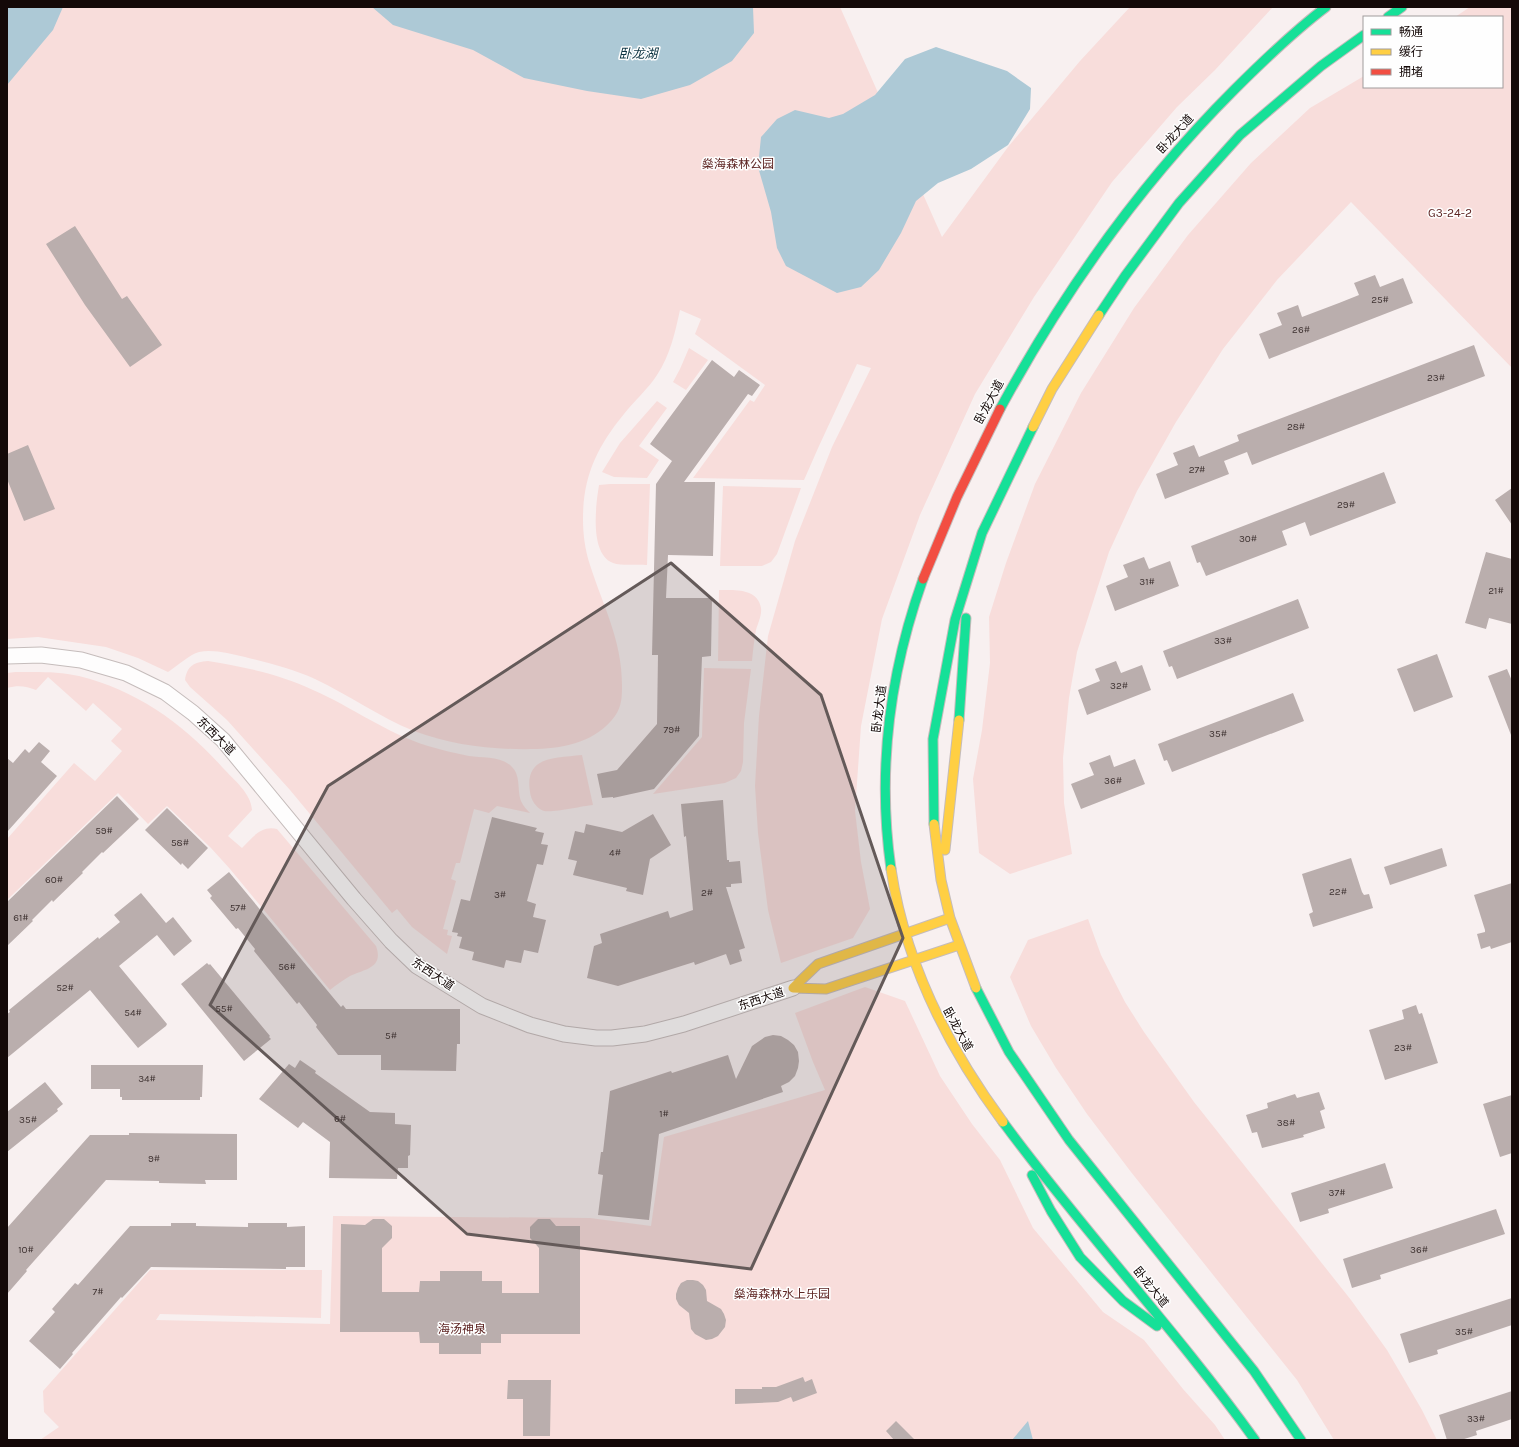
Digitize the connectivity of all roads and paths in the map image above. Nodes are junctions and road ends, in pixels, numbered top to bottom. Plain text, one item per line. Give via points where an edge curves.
1 (1326, 7) edge
2 (1402, 7) edge
3 (1389, 16) edge
4 (1363, 36) edge
5 (967, 582) junction
6 (7, 656) edge
7 (941, 880) junction
8 (950, 918) junction
9 (904, 935) junction
10 (959, 945) junction
11 (912, 961) junction
12 (793, 988) junction
13 (1004, 1123) junction
14 (1181, 1344) junction
15 (1255, 1440) edge
16 (1302, 1440) edge

1 - 9 main road, 卧龙大道 via 1297,29 1215,108 1151,179 1098,250 1018,373 945,522 914,605 897,668 888,723 885,789 887,850
2 - 3 main road
4 - 5 main road via 1321,66 1240,135 1179,203 1130,270 1052,389 982,534
5 - 7 main road via 959,726
5 - 7 main road via 955,620 933,739 934,831
6 - 12 street, 东西大道 via 41,655 81,660 126,672 165,692 223,740 391,941 417,966 482,1006 530,1026 564,1034 612,1038 645,1034 684,1024
7 - 8 main road
8 - 9 main road, 东西大道
8 - 10 main road
9 - 11 main road, 卧龙大道
9 - 12 main road, 东西大道 via 818,964
10 - 11 main road
10 - 16 main road via 978,993 1009,1052 1069,1140 1254,1371
11 - 12 main road via 826,989
11 - 13 main road, 卧龙大道 via 936,1015 970,1075
13 - 14 main road, 卧龙大道
13 - 14 main road via 1051,1211 1080,1257 1123,1301
14 - 15 main road, 卧龙大道 via 1226,1398

